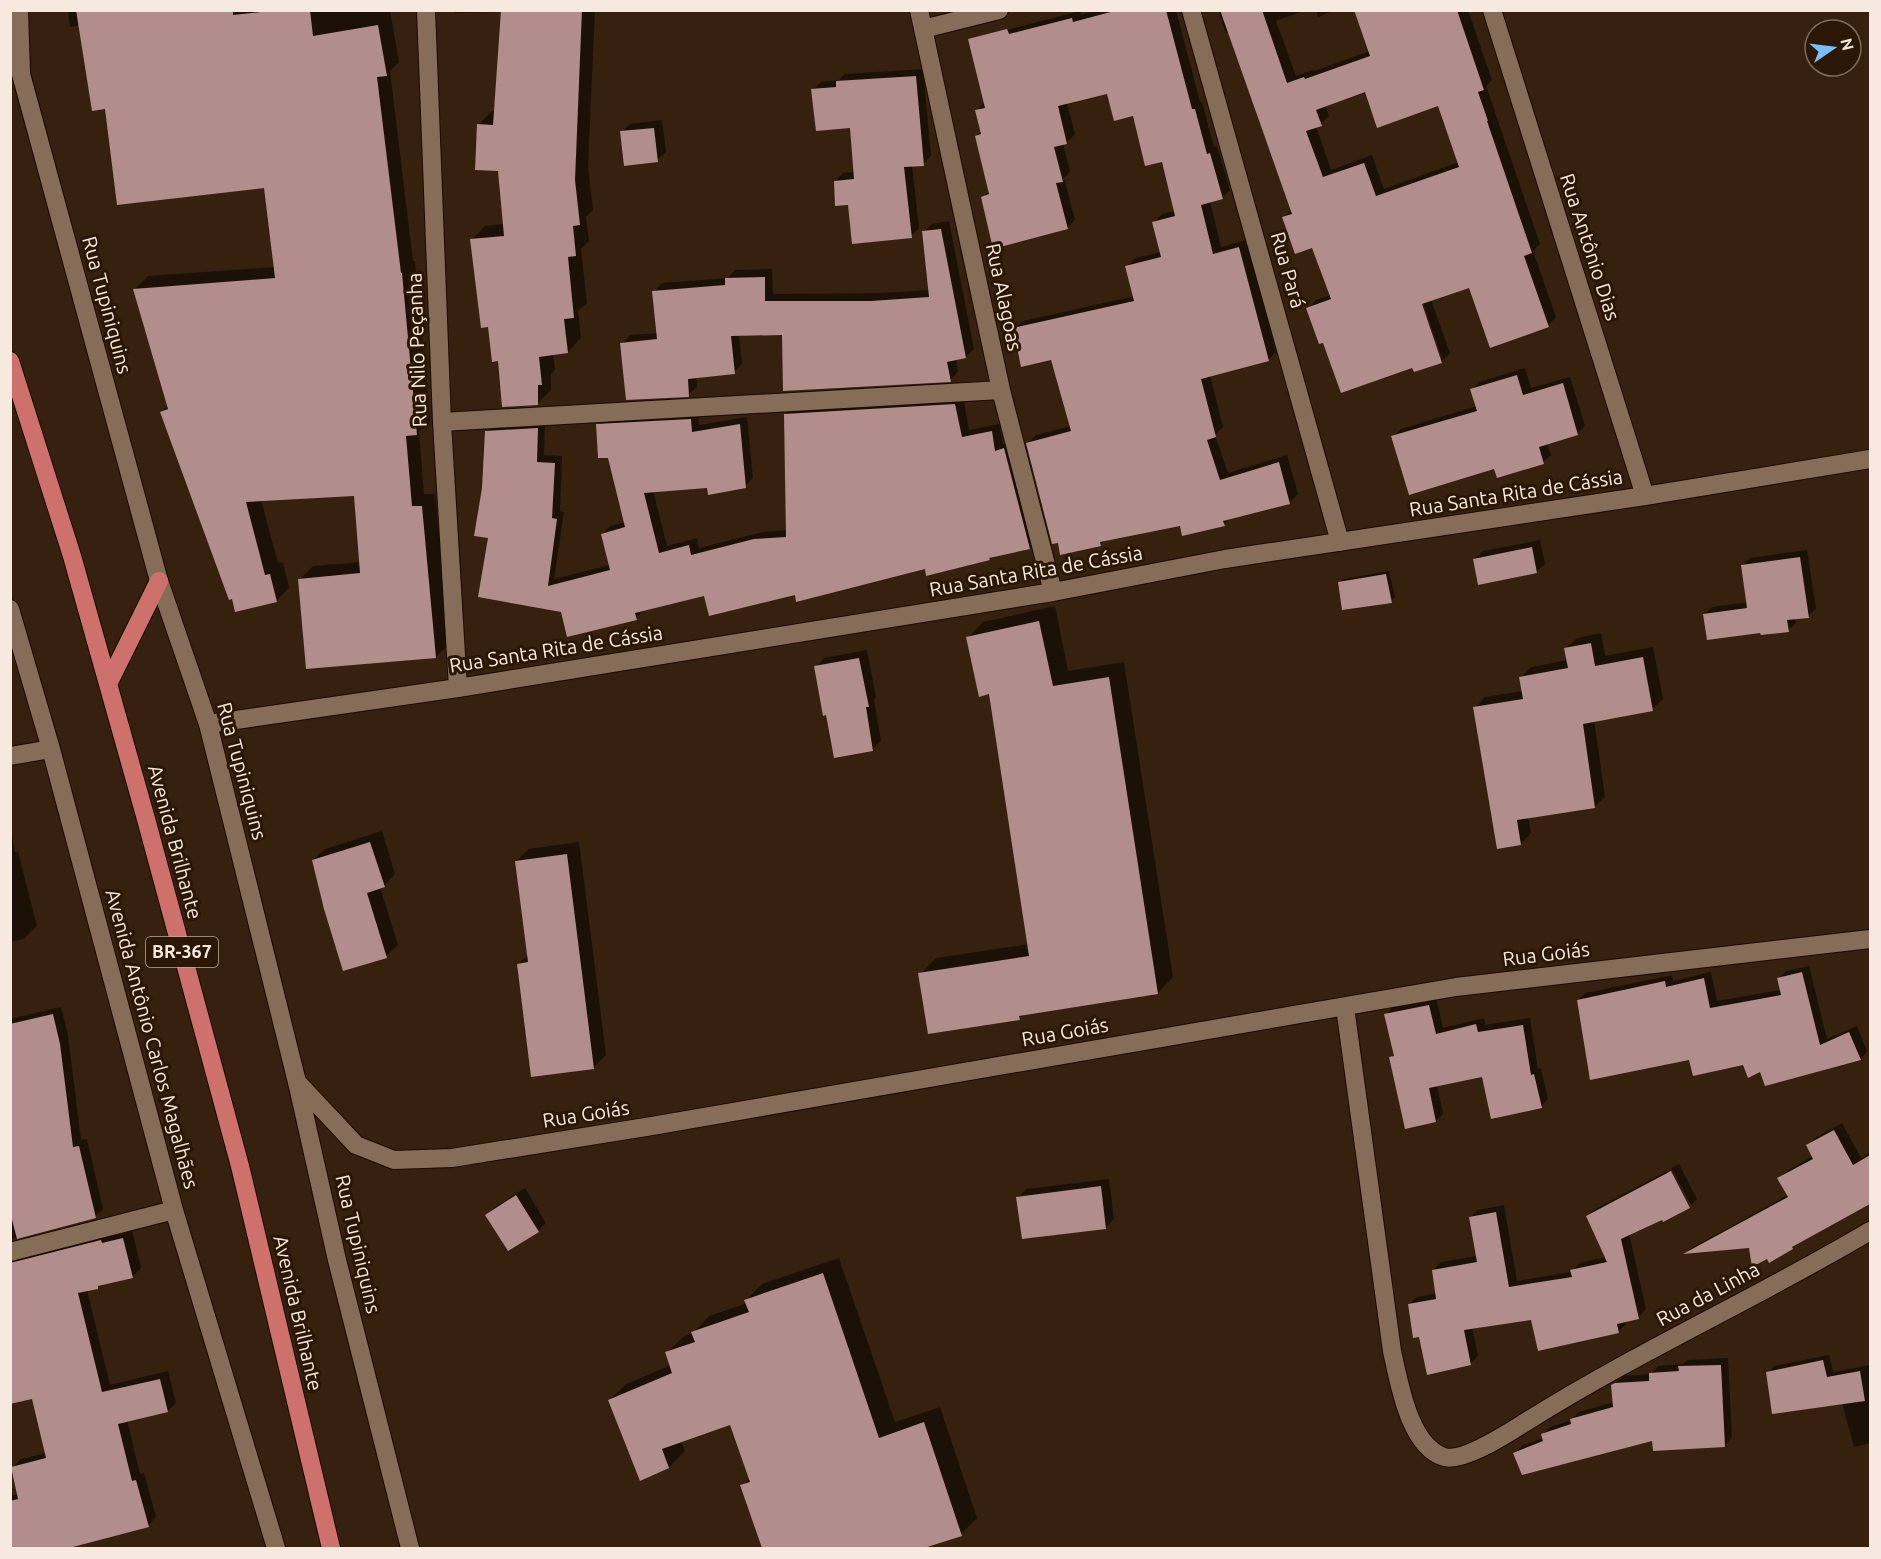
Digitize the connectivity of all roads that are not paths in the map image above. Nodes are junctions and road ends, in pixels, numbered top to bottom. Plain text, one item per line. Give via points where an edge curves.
1 (19, 10) edge
2 (426, 10) edge
3 (919, 10) edge
4 (999, 10) edge
5 (1191, 10) edge
6 (1492, 10) edge
7 (923, 29) junction
8 (10, 47) edge
9 (21, 74) junction
10 (10, 361) edge
11 (1001, 390) junction
12 (442, 422) junction
13 (1870, 459) edge
14 (1645, 496) junction
15 (1340, 542) junction
16 (159, 581) junction
17 (1053, 592) junction
18 (10, 609) edge
19 (108, 684) junction
20 (458, 688) junction
21 (208, 724) junction
22 (51, 749) junction
23 (10, 756) edge
24 (1870, 939) edge
25 (1345, 1007) junction
26 (297, 1082) junction
27 (174, 1210) junction
28 (1870, 1231) edge
29 (10, 1252) edge
30 (276, 1548) edge
31 (331, 1548) edge
32 (410, 1548) edge

1 - 9 street, Rua Tupiniquins
2 - 12 street, Rua Nilo Peçanha
3 - 7 street, Rua Alagoas
4 - 7 street
5 - 15 street, Rua Pará
6 - 14 street, Rua Antônio Dias
7 - 11 street, Rua Alagoas
8 - 9 street
9 - 16 street, Rua Tupiniquins
10 - 19 main road, Avenida Brilhante / BR-367
11 - 12 street
11 - 17 street, Rua Alagoas
12 - 20 street, Rua Nilo Peçanha
13 - 14 street, Rua Santa Rita de Cássia
14 - 15 street, Rua Santa Rita de Cássia
15 - 17 street, Rua Santa Rita de Cássia
16 - 19 main road
16 - 21 street, Rua Tupiniquins
17 - 20 street, Rua Santa Rita de Cássia
18 - 22 street, Avenida Antônio Carlos Magalhães
19 - 31 main road, Avenida Brilhante / BR-367 via 240,1166
20 - 21 street, Rua Santa Rita de Cássia
21 - 26 street, Rua Tupiniquins
22 - 23 street
22 - 27 street, Avenida Antônio Carlos Magalhães
24 - 25 street, Rua Goiás via 1456,987
25 - 26 street, Rua Goiás via 452,1158 394,1160 356,1145
25 - 28 street, Rua da Linha via 1392,1351 1415,1427 1429,1449 1445,1457 1472,1452
26 - 32 street, Rua Tupiniquins via 337,1260
27 - 29 street
27 - 30 street, Avenida Antônio Carlos Magalhães

